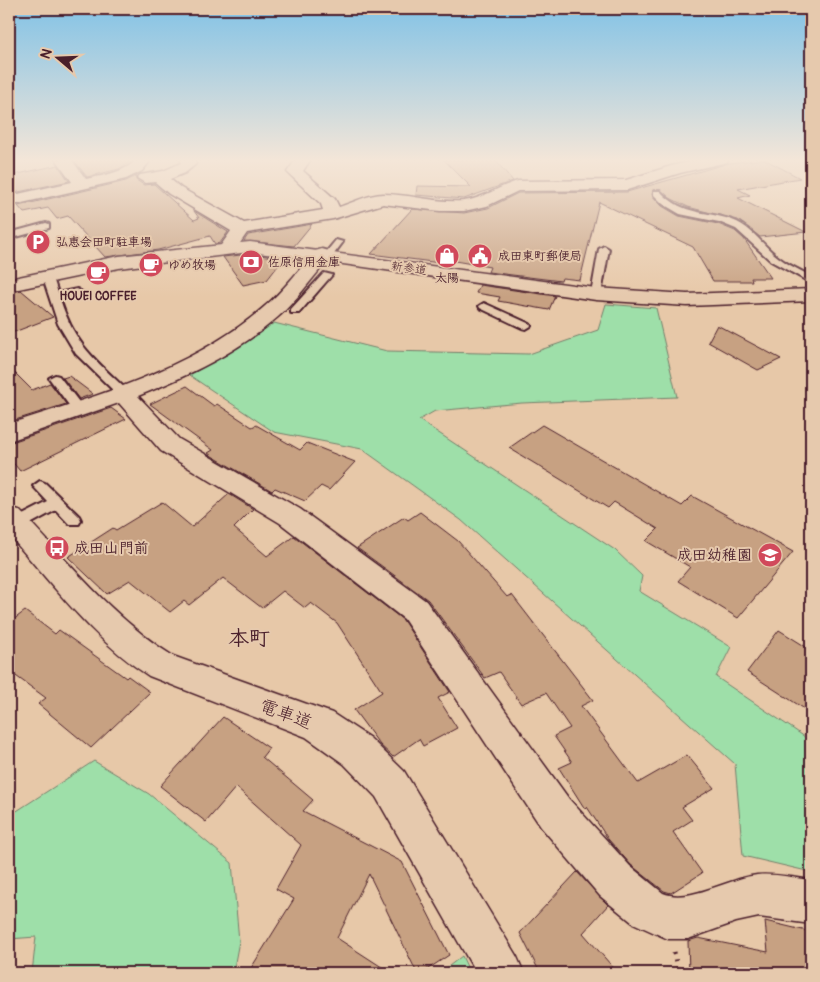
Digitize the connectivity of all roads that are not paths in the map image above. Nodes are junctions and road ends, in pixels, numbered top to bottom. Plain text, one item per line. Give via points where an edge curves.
1 (199, 205) edge
2 (329, 205) edge
3 (363, 205) edge
4 (449, 205) edge
5 (468, 205) edge
6 (666, 205) edge
7 (333, 214) junction
8 (46, 226) dead end
9 (241, 229) junction
10 (9, 236) edge
11 (228, 248) junction
12 (604, 248) dead end
13 (329, 257) junction
14 (47, 275) junction
15 (811, 280) edge
16 (9, 285) edge
17 (596, 294) junction
18 (78, 295) dead end
19 (811, 295) edge
20 (54, 297) junction
21 (484, 306) dead end
22 (526, 326) dead end
23 (55, 378) dead end
24 (123, 394) junction
25 (78, 409) junction
26 (9, 433) edge
27 (40, 486) dead end
28 (57, 503) junction
29 (74, 520) dead end
30 (13, 521) edge
31 (811, 902) edge
32 (502, 973) edge

1 - 9 street
2 - 7 street
3 - 7 street
4 - 5 street
6 - 15 lane via 674,210 720,219 741,228 774,260
7 - 9 street
8 - 10 lane
9 - 11 street
11 - 13 street, 新参道 via 276,249
11 - 14 street, 新参道 via 123,270
12 - 17 lane
13 - 17 street, 新参道
13 - 24 street via 298,298 182,368
14 - 16 street, 新参道
14 - 20 lane
17 - 19 street, 新参道 via 687,300
18 - 20 lane via 77,292
20 - 24 lane via 63,324 82,354
21 - 22 lane
23 - 25 lane
24 - 25 street
24 - 31 street via 170,445 290,516 415,610 555,812 615,881 648,908 668,917 688,917 736,900 759,896
25 - 26 street
27 - 28 lane
28 - 29 lane
28 - 30 lane
30 - 32 street, 電車道 via 113,630 139,652 161,666 318,725 357,751 390,784

